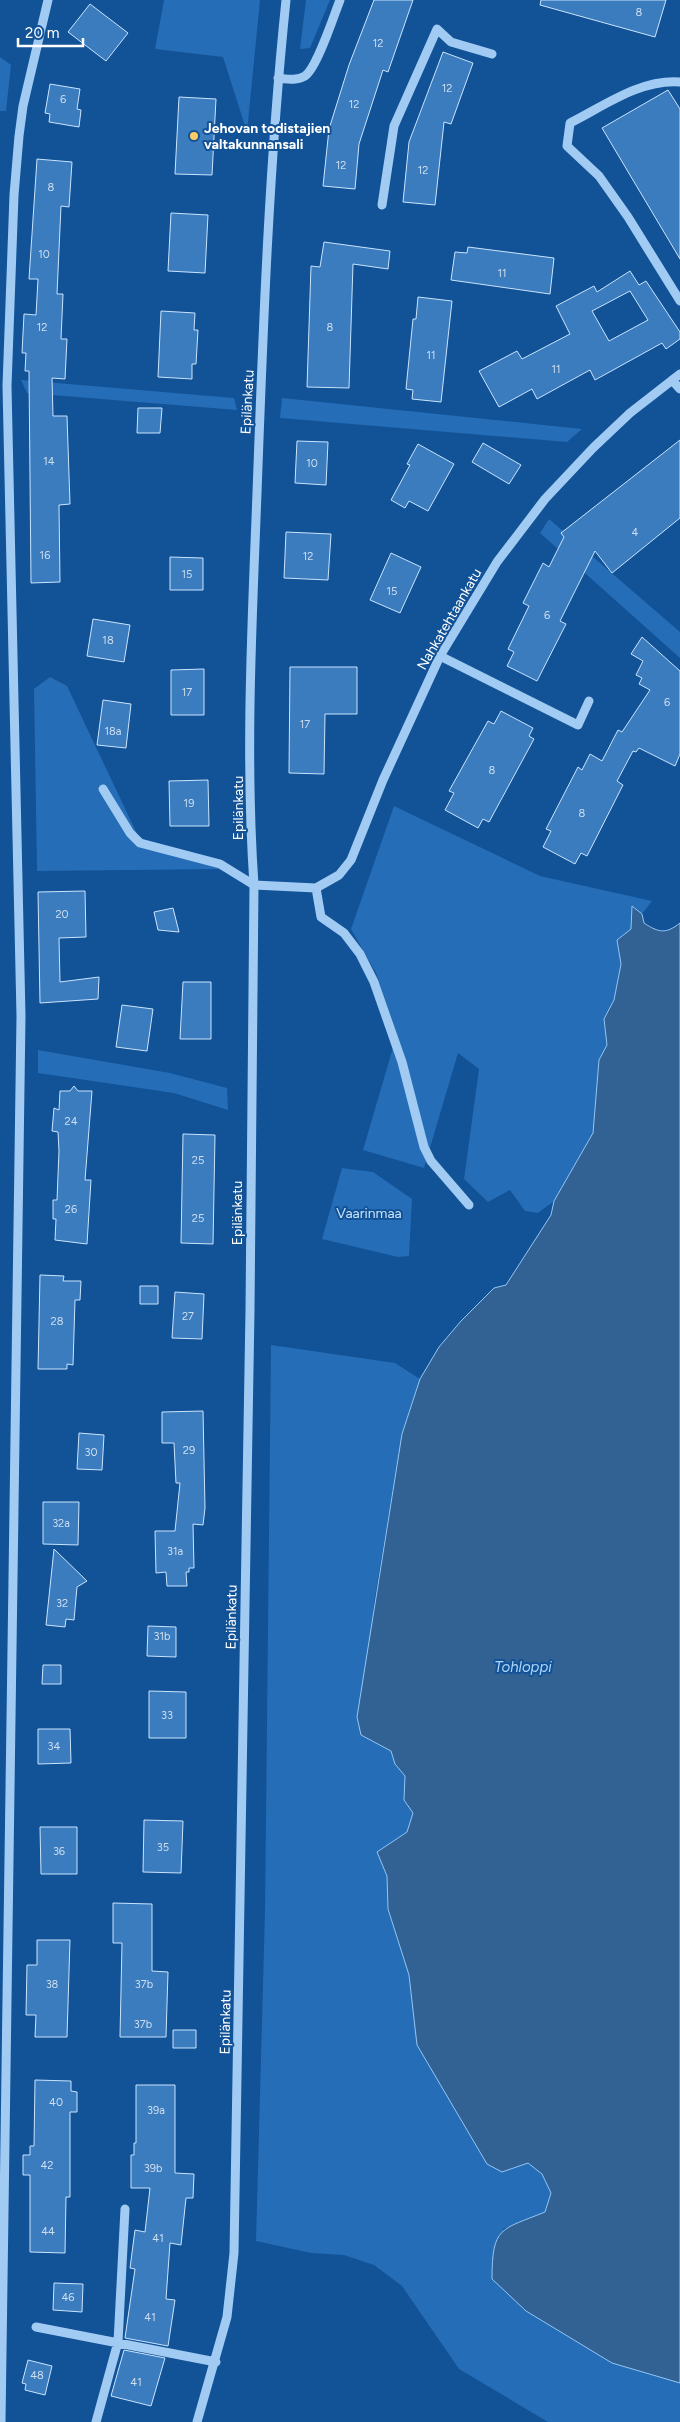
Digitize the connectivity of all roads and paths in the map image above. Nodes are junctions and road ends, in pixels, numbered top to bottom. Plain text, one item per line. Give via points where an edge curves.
1 (48, 0) edge
2 (286, 0) edge
3 (340, 0) edge
4 (492, 54) dead end
5 (278, 78) junction
6 (680, 82) edge
7 (382, 205) dead end
8 (680, 300) edge
9 (680, 374) edge
10 (672, 380) junction
11 (680, 389) edge
12 (440, 656) junction
13 (589, 701) dead end
14 (103, 790) dead end
15 (254, 885) junction
16 (316, 888) junction
17 (469, 1205) dead end
18 (125, 2209) dead end
19 (36, 2327) dead end
20 (118, 2342) junction
21 (216, 2362) junction
22 (2, 2422) edge
23 (96, 2422) edge
24 (197, 2422) edge

1 - 22 street via 19,136 7,386 21,1016
2 - 5 street, Epilänkatu
3 - 5 street via 314,66 306,75 296,79
4 - 7 street via 450,42 437,29 394,126
5 - 15 street, Epilänkatu via 260,405 251,669
6 - 8 street via 645,85 570,123 567,146 599,176
9 - 10 street, Nahkatehtaankatu
10 - 11 street
10 - 12 street, Nahkatehtaankatu via 605,436 546,499 497,562
12 - 13 street via 578,725
12 - 16 street, Nahkatehtaankatu via 383,780 351,860 340,875
14 - 15 street via 130,834 140,842 220,864
15 - 16 street
15 - 21 street, Epilänkatu via 235,2228 230,2297
16 - 17 street via 321,917 344,933 360,954 374,982 402,1062 424,1147
18 - 20 street
19 - 20 street
20 - 21 street
20 - 23 street
21 - 24 street, Epilänkatu

